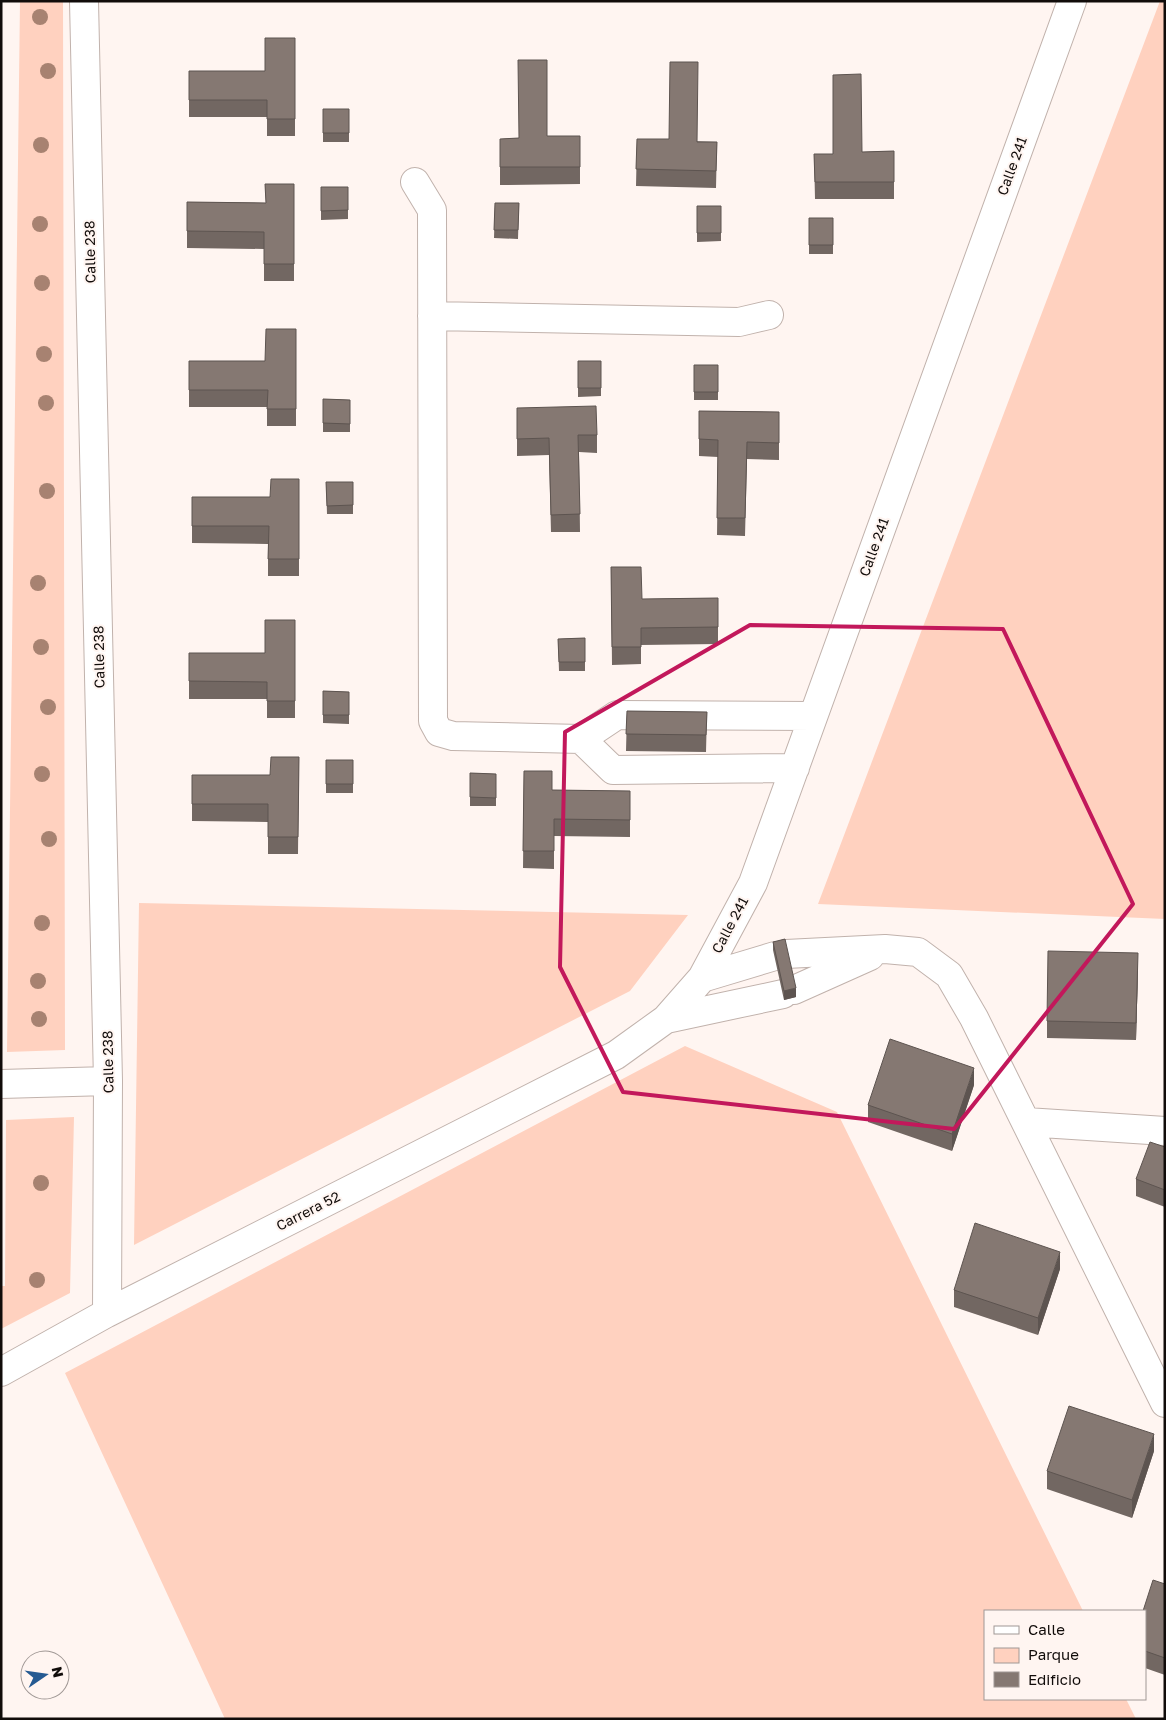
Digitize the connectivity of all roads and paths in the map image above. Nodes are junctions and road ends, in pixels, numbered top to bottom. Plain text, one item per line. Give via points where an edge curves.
1 (84, 1) edge
2 (1072, 1) edge
3 (415, 182) dead end
4 (769, 315) dead end
5 (432, 316) junction
6 (813, 716) junction
7 (581, 739) junction
8 (795, 768) junction
9 (885, 949) junction
10 (702, 978) junction
11 (666, 1018) junction
12 (616, 1055) joint
13 (108, 1081) junction
14 (1, 1084) edge
15 (1026, 1122) junction
16 (1165, 1131) edge
17 (107, 1313) junction
18 (1, 1372) edge
19 (1165, 1403) edge

1 - 13 street, Calle 238
2 - 6 street, Calle 241
3 - 5 street via 432,210
4 - 5 street via 739,322
5 - 7 street via 433,721 439,732 452,736
6 - 7 street via 617,715
6 - 8 street, Calle 241
7 - 8 street via 613,770
8 - 10 street, Calle 241 via 753,884
9 - 10 street via 780,955
9 - 11 street via 789,992
9 - 15 street via 918,952 949,975
10 - 11 street, Calle 241
11 - 12 street, Calle 241
12 - 17 street, Carrera 52
13 - 14 street
13 - 17 street, Calle 238
15 - 16 street
15 - 19 street
17 - 18 street, Carrera 52

